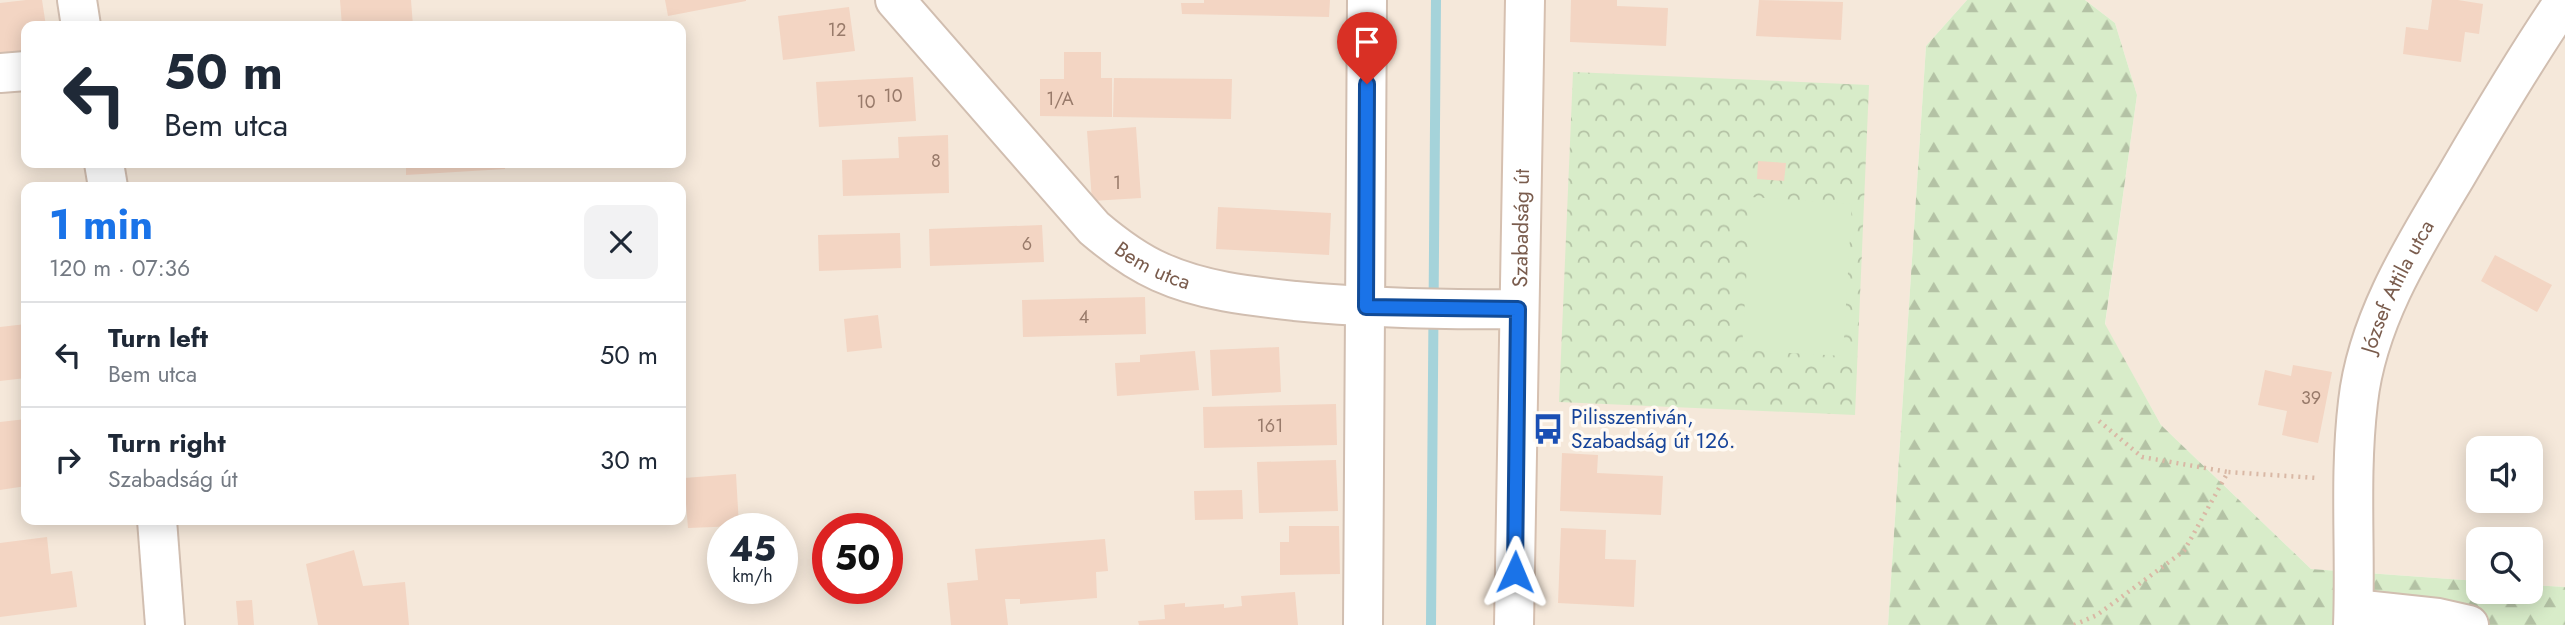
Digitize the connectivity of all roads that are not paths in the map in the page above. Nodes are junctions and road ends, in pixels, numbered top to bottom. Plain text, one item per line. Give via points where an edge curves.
1 (77, 0) edge
2 (895, 0) edge
3 (1367, 0) edge
4 (1525, 0) edge
5 (2565, 0) edge
6 (80, 21) edge
7 (21, 71) edge
8 (0, 73) edge
9 (1380, 308) junction
10 (1518, 309) junction
11 (157, 525) edge
12 (2354, 617) edge
13 (165, 625) edge
14 (1363, 625) edge
15 (1514, 625) edge
16 (2469, 625) edge

1 - 6 street
2 - 9 street, Bem utca via 1061,192 1114,245 1193,284 1246,296
3 - 9 street
4 - 10 street, Szabadság út
5 - 12 street, József Attila utca via 2519,68 2416,244 2372,334 2358,401 2353,480
7 - 8 street
9 - 10 street, Bem utca
9 - 14 street via 1363,361
10 - 15 street, Szabadság út
11 - 13 street
12 - 16 street via 2438,618

